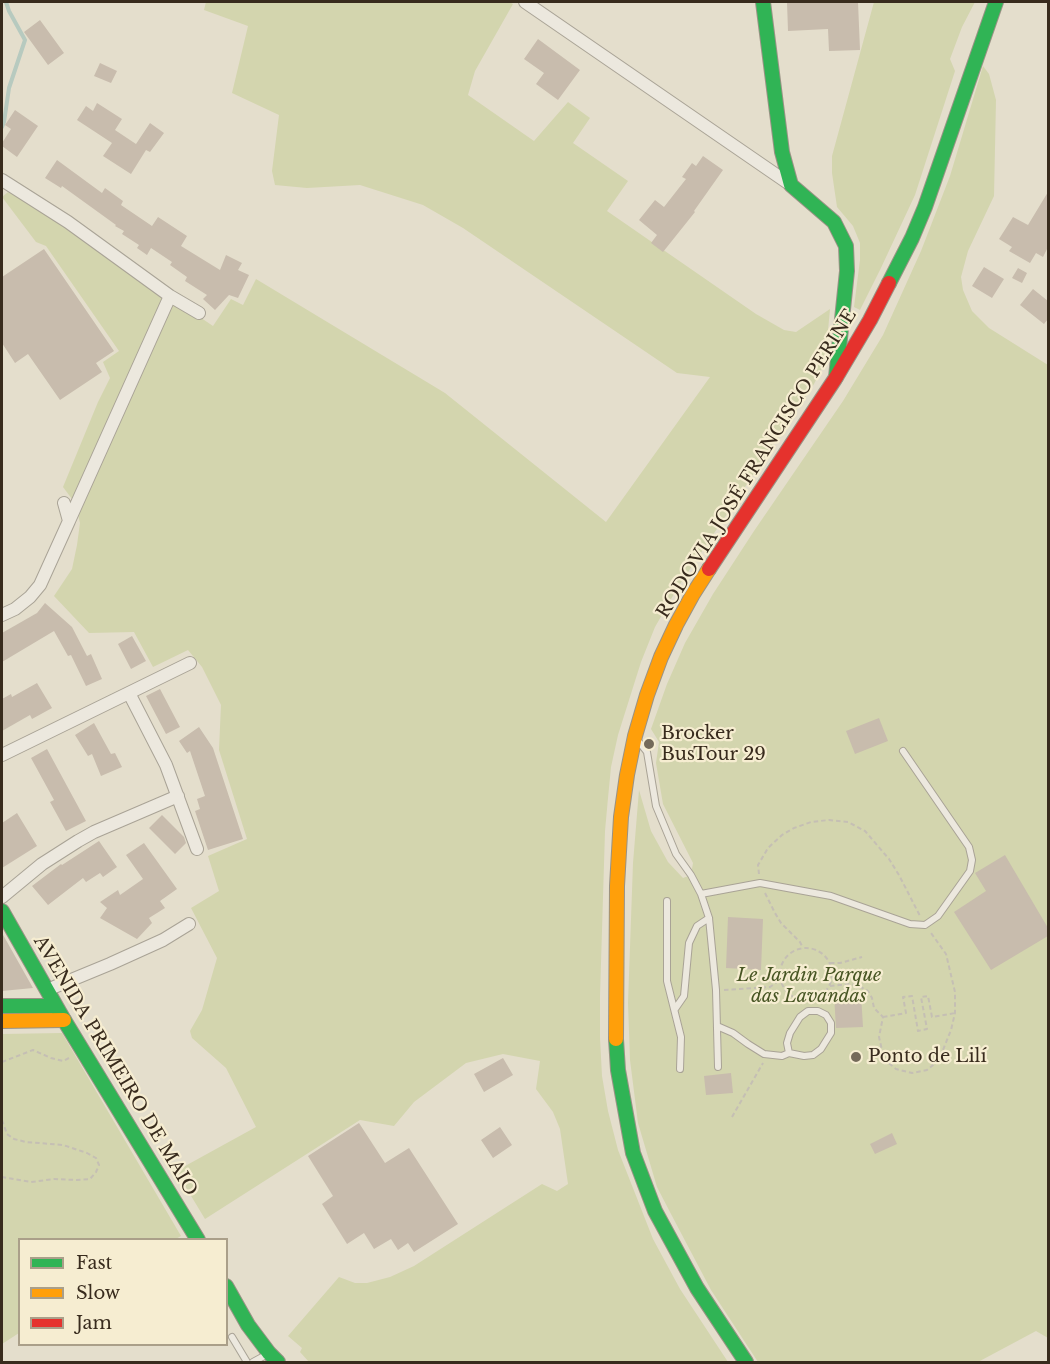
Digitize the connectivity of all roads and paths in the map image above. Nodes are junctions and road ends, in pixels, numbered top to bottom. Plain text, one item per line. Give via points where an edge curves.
1 (525, 2) edge
2 (763, 2) edge
3 (996, 2) edge
4 (2, 180) edge
5 (791, 185) junction
6 (170, 296) junction
7 (199, 313) dead end
8 (835, 379) junction
9 (64, 502) dead end
10 (69, 521) junction
11 (2, 615) edge
12 (190, 663) dead end
13 (129, 693) junction
14 (635, 736) junction
15 (903, 751) dead end
16 (2, 755) edge
17 (178, 796) junction
18 (197, 849) dead end
19 (760, 883) junction
20 (701, 894) junction
21 (2, 897) edge
22 (667, 902) dead end
23 (768, 902) dead end
24 (2, 911) edge
25 (709, 918) junction
26 (189, 924) dead end
27 (925, 925) junction
28 (803, 948) junction
29 (862, 957) dead end
30 (830, 963) junction
31 (781, 977) junction
32 (830, 986) junction
33 (47, 990) junction
34 (716, 990) junction
35 (56, 1006) junction
36 (675, 1009) junction
37 (11, 1011) edge
38 (955, 1013) junction
39 (883, 1017) junction
40 (64, 1020) junction
41 (2, 1021) edge
42 (717, 1026) junction
43 (83, 1051) junction
44 (789, 1053) junction
45 (764, 1054) junction
46 (2, 1062) edge
47 (718, 1067) dead end
48 (680, 1069) dead end
49 (732, 1117) dead end
50 (2, 1120) edge
51 (2, 1177) edge
52 (197, 1238) edge
53 (228, 1290) edge
54 (232, 1337) dead end
55 (273, 1358) edge
56 (247, 1362) edge
57 (253, 1362) edge
58 (746, 1362) edge

1 - 5 street
2 - 5 main road via 782,152
3 - 8 main road, RODOVIA JOSÉ FRANCISCO PERINE via 925,207 895,273
4 - 6 street
5 - 8 main road via 834,222 846,246 847,271
6 - 7 street
6 - 10 street
8 - 14 main road, RODOVIA JOSÉ FRANCISCO PERINE via 693,594 660,657
9 - 10 street
10 - 11 street via 40,585 15,609
12 - 13 street
13 - 16 street
13 - 17 street
14 - 20 lane via 647,752 656,806 676,854
14 - 58 main road, RODOVIA JOSÉ FRANCISCO PERINE via 621,817 617,886 616,1035 622,1101 633,1153 655,1211 679,1257
15 - 27 lane via 969,847 972,860 970,871 938,916
17 - 18 street
17 - 21 street via 58,852
19 - 20 lane
19 - 27 lane via 831,896 910,924
19 - 27 path via 758,865 782,835 811,822 848,822 865,831 889,859
20 - 25 lane
22 - 36 lane via 667,981
23 - 28 path
24 - 33 main road, AVENIDA PRIMEIRO DE MAIO
25 - 34 lane
25 - 36 lane via 697,926 689,944 684,996
26 - 33 street via 163,940
27 - 38 path via 946,954 955,992
28 - 30 path via 819,951
28 - 31 path via 783,961
29 - 30 path
30 - 32 path
31 - 32 path via 788,992 802,1000 818,997
31 - 34 path via 770,987
32 - 39 path via 850,984 868,991 874,1008
33 - 35 main road, AVENIDA PRIMEIRO DE MAIO
34 - 42 lane
35 - 37 main road
35 - 40 main road, AVENIDA PRIMEIRO DE MAIO
36 - 48 lane via 681,1038
37 - 40 main road
37 - 41 main road
38 - 39 path via 939,1060 927,1070 912,1073 896,1069 884,1059 879,1037
38 - 39 path via 932,1017 928,996 921,997 927,1029 918,1031 912,996 903,997 906,1013
40 - 43 main road, AVENIDA PRIMEIRO DE MAIO
42 - 45 lane
42 - 47 lane
43 - 46 path via 63,1061 33,1050
43 - 52 main road, AVENIDA PRIMEIRO DE MAIO
44 - 44 lane via 813,1055 821,1049 831,1033 826,1015 808,1011 800,1017 790,1033
44 - 45 lane
45 - 49 path via 763,1064
50 - 51 path via 7,1134 14,1139 63,1145 87,1153 99,1165 90,1179 31,1182
53 - 55 main road
54 - 56 lane
55 - 57 lane

